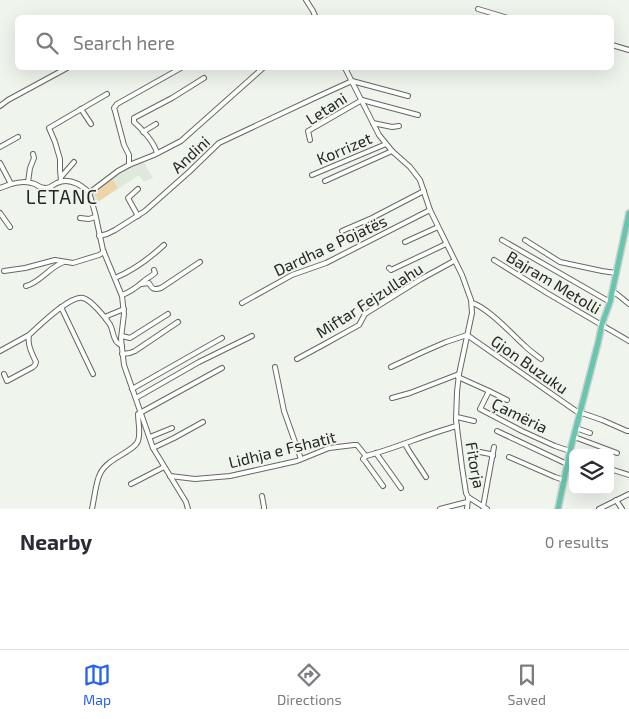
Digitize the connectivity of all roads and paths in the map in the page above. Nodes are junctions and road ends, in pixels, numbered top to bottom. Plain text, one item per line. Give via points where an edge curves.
1 (306, 0) edge
2 (478, 10) dead end
3 (315, 15) edge
4 (497, 15) edge
5 (614, 46) edge
6 (629, 50) edge
7 (63, 70) edge
8 (177, 70) edge
9 (261, 70) edge
10 (346, 70) edge
11 (204, 78) dead end
12 (352, 81) junction
13 (107, 94) dead end
14 (408, 96) dead end
15 (362, 100) junction
16 (0, 106) edge
17 (81, 110) junction
18 (418, 115) dead end
19 (373, 123) junction
20 (91, 124) dead end
21 (156, 124) dead end
22 (399, 126) dead end
23 (143, 132) junction
24 (18, 137) dead end
25 (310, 140) dead end
26 (386, 144) junction
27 (0, 147) edge
28 (392, 151) junction
29 (33, 154) dead end
30 (157, 154) junction
31 (0, 162) edge
32 (74, 162) dead end
33 (129, 165) junction
34 (312, 175) dead end
35 (61, 179) junction
36 (325, 181) dead end
37 (28, 182) junction
38 (11, 184) junction
39 (0, 188) edge
40 (138, 189) dead end
41 (424, 190) junction
42 (89, 193) junction
43 (430, 210) junction
44 (0, 213) edge
45 (629, 213) edge
46 (138, 216) junction
47 (95, 217) junction
48 (80, 218) dead end
49 (10, 227) dead end
50 (438, 227) junction
51 (342, 231) dead end
52 (99, 236) junction
53 (502, 240) dead end
54 (525, 240) dead end
55 (405, 242) dead end
56 (446, 244) junction
57 (164, 245) dead end
58 (104, 252) junction
59 (494, 260) dead end
60 (454, 261) junction
61 (64, 262) junction
62 (200, 262) dead end
63 (389, 268) dead end
64 (154, 270) dead end
65 (4, 271) dead end
66 (616, 273) junction
67 (115, 278) junction
68 (141, 284) junction
69 (26, 286) dead end
70 (612, 291) junction
71 (122, 295) junction
72 (242, 302) dead end
73 (610, 302) junction
74 (472, 303) junction
75 (629, 304) edge
76 (61, 307) junction
77 (124, 309) junction
78 (168, 314) dead end
79 (106, 319) junction
80 (178, 322) dead end
81 (602, 324) junction
82 (29, 335) junction
83 (467, 335) junction
84 (122, 336) junction
85 (252, 336) dead end
86 (222, 338) dead end
87 (629, 341) edge
88 (122, 346) junction
89 (0, 351) edge
90 (122, 354) junction
91 (297, 359) dead end
92 (541, 359) dead end
93 (275, 367) dead end
94 (391, 367) dead end
95 (222, 368) dead end
96 (4, 374) dead end
97 (93, 374) dead end
98 (459, 376) junction
99 (132, 389) junction
100 (489, 391) junction
101 (136, 398) junction
102 (392, 398) dead end
103 (507, 400) dead end
104 (141, 412) junction
105 (580, 412) junction
106 (457, 417) junction
107 (474, 421) dead end
108 (203, 422) dead end
109 (457, 426) junction
110 (172, 428) dead end
111 (576, 428) junction
112 (497, 431) dead end
113 (629, 431) edge
114 (590, 433) dead end
115 (150, 437) junction
116 (573, 438) junction
117 (405, 444) junction
118 (494, 447) dead end
119 (153, 448) junction
120 (572, 449) edge
121 (480, 452) dead end
122 (376, 453) junction
123 (569, 453) edge
124 (617, 453) dead end
125 (366, 456) junction
126 (493, 456) junction
127 (509, 457) dead end
128 (301, 459) junction
129 (569, 459) edge
130 (567, 464) junction
131 (164, 467) junction
132 (614, 469) edge
133 (629, 475) edge
134 (170, 476) junction
135 (426, 477) dead end
136 (564, 480) junction
137 (131, 484) dead end
138 (383, 486) dead end
139 (401, 488) dead end
140 (629, 494) edge
141 (262, 496) dead end
142 (468, 499) junction
143 (616, 500) junction
144 (485, 508) edge
145 (92, 509) edge
146 (188, 509) edge
147 (264, 509) edge
148 (440, 509) edge
149 (467, 509) edge
150 (558, 509) edge
151 (600, 509) edge
152 (622, 509) edge

1 - 3 street
2 - 4 street
5 - 6 street
7 - 16 street
8 - 33 street via 116,104
9 - 30 street via 187,135
10 - 12 street, Korrizet
11 - 23 street via 134,118
12 - 14 street
12 - 15 street, Korrizet
12 - 46 street, Andini via 219,143
13 - 17 street
15 - 18 street
15 - 19 street, Korrizet
15 - 25 street, Letani via 308,132
17 - 20 street
17 - 35 street via 48,128 60,159
19 - 22 street
19 - 26 street, Korrizet
21 - 23 street
23 - 30 street
24 - 27 street
26 - 28 street, Korrizet
26 - 34 street, Korrizet
28 - 36 street, Korrizet
28 - 41 street, Korrizet via 414,172
29 - 37 street
30 - 33 street
31 - 38 street
32 - 35 street
33 - 42 street
35 - 37 street via 49,188
35 - 42 street via 72,181
37 - 38 street
38 - 39 street
40 - 46 street via 128,198
41 - 43 street, Korrizet
41 - 51 street
42 - 47 street
43 - 50 street, Fitorja
43 - 72 street, Dardha e Pojatës via 326,264 292,275
44 - 49 street
45 - 66 main road, Bajram Metolli
46 - 52 street, Andini
47 - 48 street
47 - 52 street
50 - 55 street
50 - 56 street, Fitorja
52 - 58 street
53 - 73 street
54 - 66 street via 560,262
56 - 60 street, Fitorja
56 - 63 street via 391,270
57 - 67 street
58 - 61 street via 73,263
58 - 67 street
59 - 81 street, Bajram Metolli
60 - 74 street, Fitorja
60 - 91 street, Miftar Fejzullahu via 365,314 359,325
61 - 65 street via 55,260
61 - 69 street
62 - 68 street via 161,288 152,288 149,283
64 - 68 street via 155,273
66 - 70 main road, Bajram Metolli
67 - 71 street
68 - 71 street
70 - 73 main road, Bajram Metolli
70 - 75 street, Bajram Metolli
71 - 77 street
73 - 81 main road, Bajram Metolli
74 - 83 street, Fitorja
74 - 92 street via 491,315
76 - 79 street via 82,298
76 - 82 street
76 - 97 street
77 - 79 street
77 - 84 street
78 - 84 street via 130,338
79 - 88 street via 115,340
80 - 90 street via 135,351
81 - 87 street, Bajram Metolli
81 - 105 main road, Bajram Metolli
82 - 89 street
82 - 96 street via 36,365 7,381
83 - 94 street
83 - 98 street, Fitorja
83 - 105 street, Gjon Buzuku
84 - 88 street
85 - 101 street
86 - 99 street
88 - 90 street
90 - 99 street
93 - 128 street via 284,411
95 - 104 street
98 - 100 street, Çamëria
98 - 102 street
98 - 106 street, Fitorja
99 - 101 street
100 - 103 street, Çamëria
100 - 123 street, Çamëria via 481,410
101 - 104 street
104 - 115 street
104 - 145 street via 138,414 138,442 114,458 100,474
105 - 111 main road, Bajram Metolli
105 - 113 street, Gjon Buzuku
106 - 107 street, Fitorja
106 - 109 street, Fitorja
108 - 119 street
109 - 117 street
109 - 142 street, Fitorja
110 - 115 street
111 - 114 street
111 - 116 main road, Bajram Metolli
112 - 130 street
115 - 119 street
116 - 120 main road, Bajram Metolli
116 - 124 street
117 - 122 street
117 - 135 street
118 - 126 street
119 - 131 street
121 - 126 street
122 - 125 street
122 - 139 street
125 - 128 street, Lidhja e Fshatit via 357,446 347,445 328,448
125 - 138 street via 363,459
126 - 144 street
127 - 136 street
128 - 134 street, Lidhja e Fshatit via 210,479
129 - 130 main road, Bajram Metolli
130 - 136 main road, Bajram Metolli
131 - 134 street
131 - 137 street
132 - 133 street
134 - 146 street
136 - 150 main road, Bajram Metolli
140 - 143 street
141 - 147 street
142 - 144 street, Fitorja
142 - 148 street
142 - 149 street
143 - 151 street
143 - 152 street

